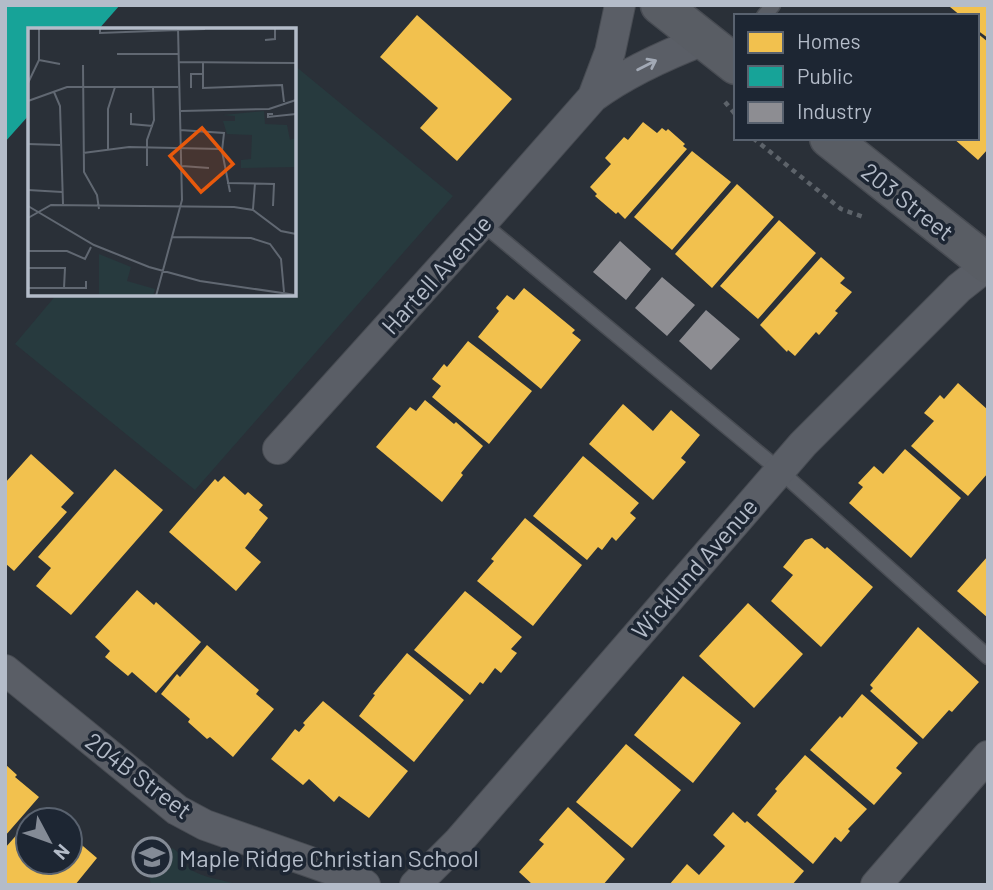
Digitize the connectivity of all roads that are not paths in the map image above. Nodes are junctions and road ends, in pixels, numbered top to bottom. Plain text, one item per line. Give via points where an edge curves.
1 (620, 5) edge
2 (660, 5) edge
3 (726, 53) edge
4 (593, 97) junction
5 (832, 140) edge
6 (482, 223) junction
7 (988, 265) edge
8 (278, 449) dead end
9 (779, 470) junction
10 (988, 657) edge
11 (5, 670) edge
12 (988, 756) edge
13 (365, 885) edge
14 (415, 885) edge
15 (876, 885) edge

1 - 4 street, Hartell Avenue via 610,52
2 - 3 main road
4 -> 3 street, Hartell Avenue via 669,53
4 - 6 street, Hartell Avenue
5 - 7 main road, 203 Street
6 - 8 street, Hartell Avenue
6 - 9 lane
7 - 9 street, Wicklund Avenue via 959,288
9 - 10 lane
9 - 14 street, Wicklund Avenue via 468,831
11 - 13 street, 204B Street via 177,810 205,825
12 - 15 street

